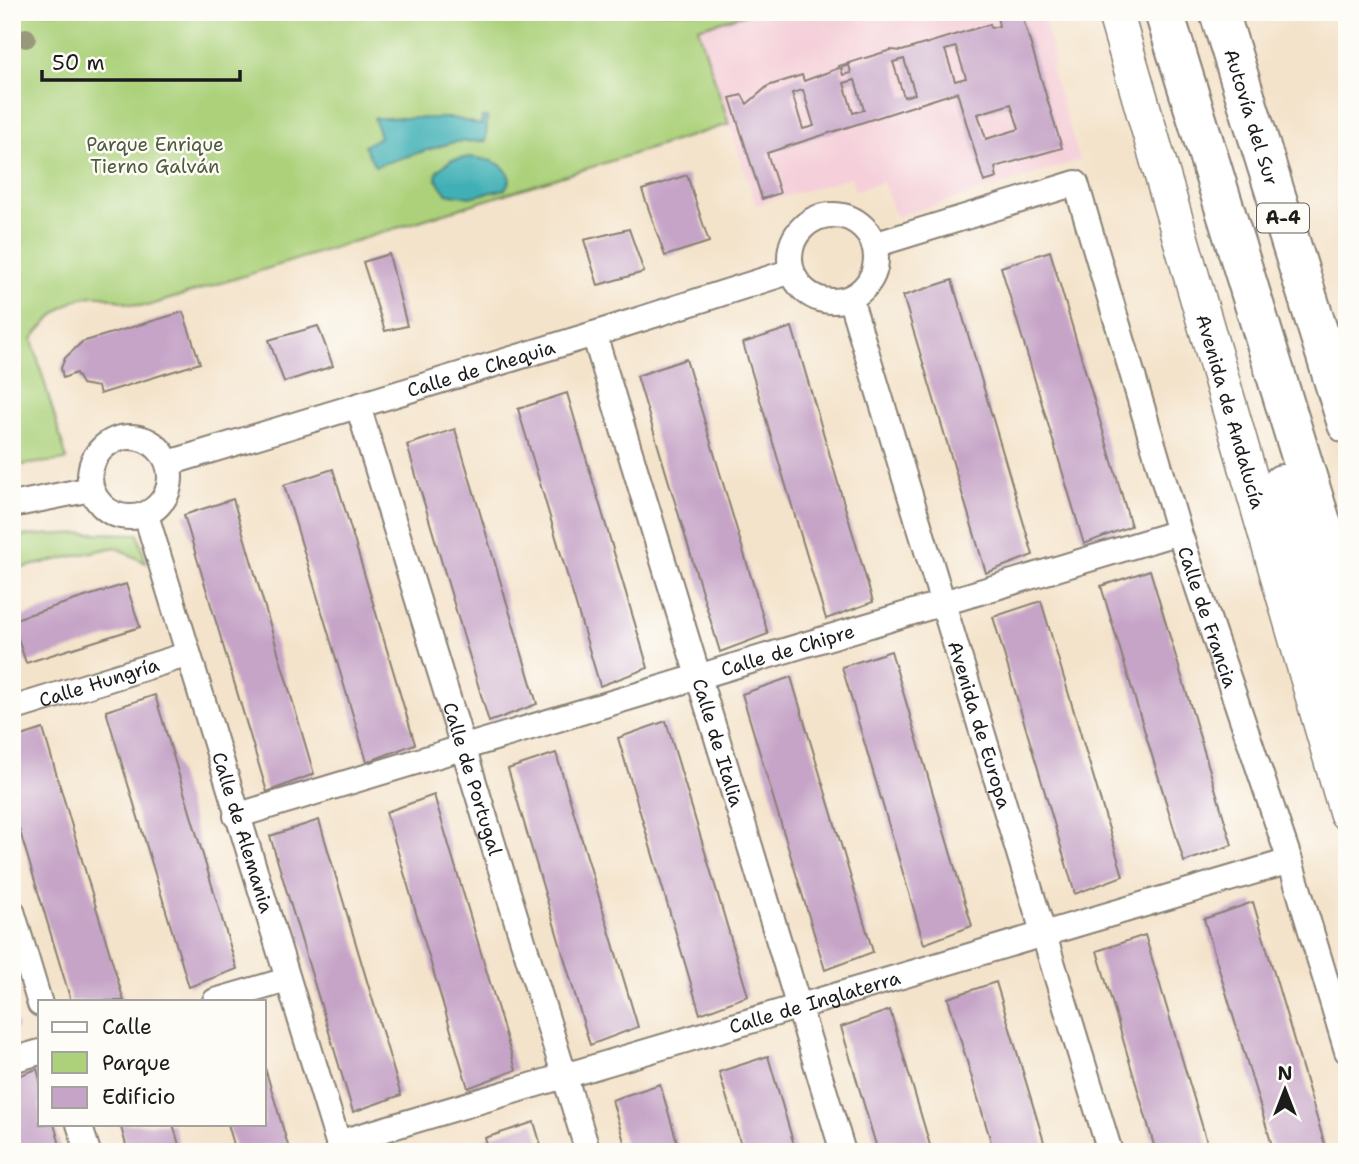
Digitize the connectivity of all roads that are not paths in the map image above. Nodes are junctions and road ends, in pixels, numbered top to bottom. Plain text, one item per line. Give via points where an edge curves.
1 (1115, 12) edge
2 (1164, 12) edge
3 (1219, 12) edge
4 (874, 245) junction
5 (1238, 256) junction
6 (792, 271) junction
7 (850, 298) junction
8 (594, 334) junction
9 (358, 406) junction
10 (1347, 424) edge
11 (169, 463) junction
12 (91, 489) junction
13 (12, 505) edge
14 (146, 515) junction
15 (1179, 532) junction
16 (942, 602) junction
17 (1347, 606) edge
18 (186, 655) junction
19 (698, 676) junction
20 (12, 709) edge
21 (1347, 715) edge
22 (464, 747) junction
23 (1347, 813) edge
24 (236, 816) junction
25 (1290, 861) junction
26 (12, 911) edge
27 (1043, 934) junction
28 (288, 980) junction
29 (39, 1000) edge
30 (218, 1000) edge
31 (799, 1007) junction
32 (1347, 1051) edge
33 (38, 1053) edge
34 (12, 1060) edge
35 (566, 1076) junction
36 (80, 1126) edge
37 (340, 1147) edge
38 (88, 1152) edge
39 (589, 1152) edge
40 (844, 1152) edge
41 (1110, 1152) edge

1 - 23 street, Avenida de Andalucía
2 - 5 highway, A-4
3 - 10 highway, Autovía del Sur / A-4
4 - 6 street via 860,225 826,216 804,226 796,236
4 - 7 street via 874,270
4 - 15 street, Calle de Francia via 1076,183
5 - 17 highway, A-4
5 - 21 highway via 1263,415
6 - 7 street via 804,291 814,297
6 - 8 street, Calle de Chequia
7 - 16 street, Avenida de Europa
8 - 9 street, Calle de Chequia
8 - 19 street, Calle de Italia
9 - 11 street, Calle de Chequia
9 - 22 street, Calle de Portugal
11 - 12 street via 151,442 138,437 111,441 92,461
11 - 14 street via 170,488
12 - 13 street
12 - 14 street via 106,510 132,518
14 - 18 street, Calle de Alemania
15 - 16 street, Calle de Chipre
15 - 25 street, Calle de Francia
16 - 19 street, Calle de Chipre
16 - 27 street, Avenida de Europa
18 - 20 street, Calle Hungría
18 - 24 street, Calle de Alemania
19 - 22 street, Calle de Chipre
19 - 31 street, Calle de Italia
22 - 24 street, Calle de Chipre
22 - 35 street, Calle de Portugal
24 - 28 street, Calle de Alemania
25 - 27 street, Calle de Inglaterra
25 - 32 street, Calle de Francia
26 - 29 street
27 - 31 street, Calle de Inglaterra
27 - 41 street, Avenida de Europa
28 - 30 street
28 - 37 street, Calle de Alemania
31 - 35 street, Calle de Inglaterra
31 - 40 street, Calle de Italia
33 - 34 street
35 - 37 street, Calle de Inglaterra
35 - 39 street, Calle de Portugal
36 - 38 street

